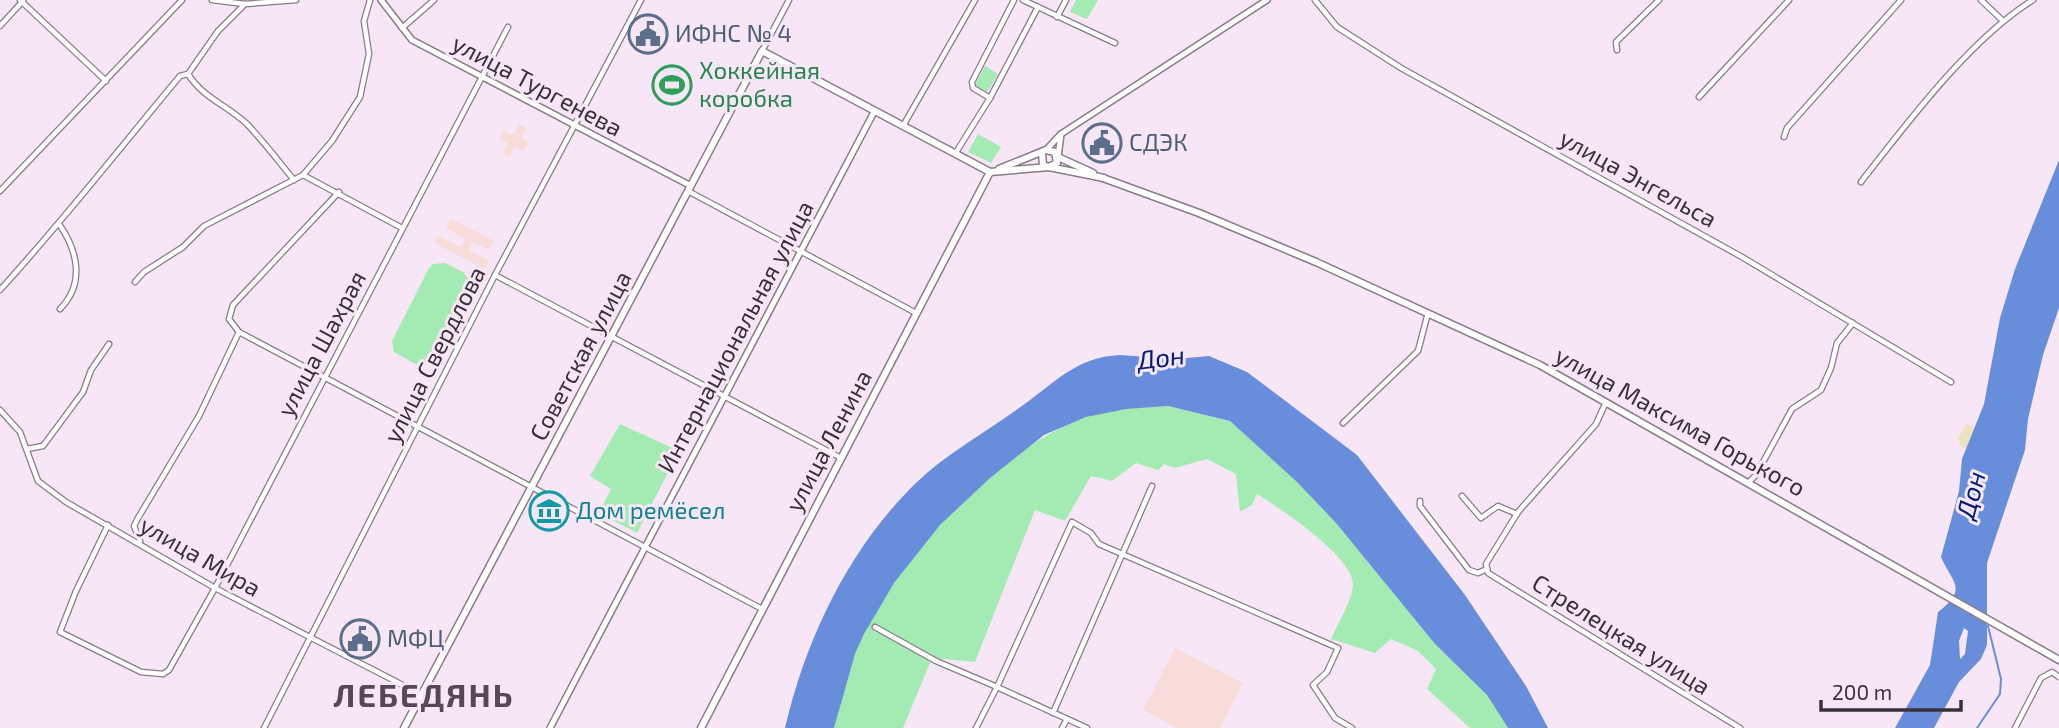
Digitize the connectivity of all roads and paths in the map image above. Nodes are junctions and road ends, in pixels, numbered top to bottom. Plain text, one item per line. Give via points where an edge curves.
1 (182, 0) edge
2 (212, 0) edge
3 (296, 0) edge
4 (370, 0) edge
5 (381, 0) edge
6 (434, 0) edge
7 (641, 0) edge
8 (789, 0) edge
9 (975, 0) edge
10 (1014, 0) edge
11 (1023, 0) edge
12 (1066, 0) edge
13 (1267, 0) edge
14 (1315, 0) edge
15 (1659, 0) edge
16 (1789, 0) edge
17 (1901, 0) edge
18 (1981, 0) edge
19 (2033, 0) edge
20 (22, 1) edge
21 (1030, 1) edge
22 (246, 4) junction
23 (1038, 7) junction
24 (1057, 17) junction
25 (2002, 20) junction
26 (0, 26) edge
27 (508, 27) dead end
28 (402, 29) junction
29 (1115, 43) dead end
30 (1617, 50) dead end
31 (762, 51) junction
32 (188, 74) junction
33 (483, 77) junction
34 (106, 81) junction
35 (1699, 97) dead end
36 (990, 98) junction
37 (874, 112) junction
38 (577, 126) junction
39 (902, 127) junction
40 (1061, 134) junction
41 (1784, 137) dead end
42 (1044, 151) junction
43 (955, 154) junction
44 (1058, 157) junction
45 (1049, 167) junction
46 (990, 172) junction
47 (303, 175) junction
48 (1104, 178) junction
49 (295, 180) junction
50 (1861, 182) dead end
51 (690, 188) junction
52 (0, 191) edge
53 (339, 192) junction
54 (59, 224) junction
55 (402, 228) junction
56 (800, 251) junction
57 (495, 275) junction
58 (135, 282) dead end
59 (0, 290) edge
60 (60, 309) dead end
61 (916, 313) junction
62 (1428, 313) junction
63 (1853, 323) junction
64 (239, 332) junction
65 (612, 339) junction
66 (109, 344) dead end
67 (326, 378) junction
68 (1951, 382) dead end
69 (724, 397) junction
70 (1606, 402) junction
71 (0, 410) edge
72 (1343, 423) dead end
73 (418, 426) junction
74 (27, 449) junction
75 (841, 458) junction
76 (1748, 483) junction
77 (534, 486) junction
78 (1152, 486) dead end
79 (1462, 496) dead end
80 (1420, 501) dead end
81 (1517, 514) junction
82 (108, 525) junction
83 (141, 542) junction
84 (644, 548) junction
85 (1121, 555) junction
86 (1487, 569) junction
87 (215, 588) junction
88 (762, 609) junction
89 (875, 626) dead end
90 (308, 638) junction
91 (2059, 660) edge
92 (2059, 677) edge
93 (997, 687) junction
94 (422, 695) junction
95 (1053, 713) junction
96 (1067, 719) junction
97 (264, 728) edge
98 (404, 728) edge
99 (550, 728) edge
100 (701, 728) edge
101 (976, 728) edge
102 (1062, 728) edge
103 (1087, 728) edge
104 (1352, 728) edge
105 (1740, 728) edge
106 (2015, 728) edge

1 - 34 street
2 - 22 street
3 - 22 street
4 - 47 street via 365,21 369,54 360,97 352,115
5 - 28 street, улица Тургенева
6 - 28 street
7 - 38 street, улица Свердлова
8 - 31 street, Советская улица
9 - 39 street
10 - 36 street via 972,82 973,88
11 - 21 street
12 - 24 street
13 - 40 street
14 - 63 street, улица Энгельса via 1337,27 1401,68 1612,183
15 - 30 street via 1616,42
16 - 35 street
17 - 41 street via 1787,128
18 - 25 street
19 - 25 street
20 - 26 street
20 - 34 street
21 - 23 street
22 - 32 street via 218,31
23 - 24 street
23 - 36 street
24 - 29 street
25 - 50 street via 1907,122
27 - 33 street, улица Шахрая
28 - 33 street, улица Тургенева via 412,40
31 - 37 main road
31 - 51 main road, Советская улица
32 - 49 street via 195,86 245,123
32 - 54 street via 180,76
33 - 38 street, улица Тургенева
33 - 55 street, улица Шахрая
34 - 52 street
36 - 43 street
37 - 39 main road
37 - 56 street, Интернациональная улица
38 - 51 street, улица Тургенева
38 - 57 street, улица Свердлова
39 - 43 main road
40 - 42 street
40 - 44 street
42 - 44 main road via 1054,151
42 - 45 main road via 1041,163
42 - 46 main road
43 - 46 main road
44 - 45 main road
44 - 48 main road, улица Максима Горького
45 - 46 main road, улица Максима Горького
45 - 48 main road, улица Максима Горького
46 - 61 main road, улица Ленина
47 - 49 street
47 - 53 street
48 - 62 main road, улица Максима Горького via 1199,213
49 - 58 street via 204,226
51 - 56 street, улица Тургенева
51 - 65 main road, Советская улица
53 - 55 street
53 - 64 street via 233,305 229,319
54 - 59 street
54 - 60 street via 77,256 75,290
55 - 67 street, улица Шахрая
56 - 61 street, улица Тургенева
56 - 69 street, Интернациональная улица
57 - 65 street
57 - 73 street, улица Свердлова
61 - 75 main road, улица Ленина
62 - 70 main road, улица Максима Горького via 1540,365
62 - 72 street via 1418,351
63 - 68 street, улица Энгельса
63 - 76 street via 1837,343 1821,390 1792,409
64 - 67 street
64 - 83 street via 199,416 134,526
65 - 69 street
65 - 77 main road, Советская улица
66 - 74 street via 60,426 43,446
67 - 73 street
67 - 87 street, улица Шахрая
69 - 75 street
69 - 84 street, Интернациональная улица
70 - 76 main road, улица Максима Горького
70 - 81 street via 1595,424
71 - 74 street, улица Мира via 20,432
73 - 77 street
73 - 90 street, улица Свердлова
74 - 82 street, улица Мира via 38,481
75 - 88 main road, улица Ленина
76 - 91 main road, улица Максима Горького
77 - 84 street
77 - 94 main road, Советская улица
78 - 85 street
79 - 81 street via 1481,518 1499,506
80 - 86 street, Стрелецкая улица via 1469,570
81 - 86 street
82 - 83 street, улица Мира
82 - 87 street, улица Шахрая via 60,632 141,672 163,674
83 - 87 street, улица Мира
84 - 88 street
84 - 99 street, Интернациональная улица
85 - 93 street via 1072,522
85 - 95 street
85 - 104 street via 1338,648 1327,672 1313,685 1335,718
86 - 105 street, Стрелецкая улица
87 - 90 street, улица Мира
88 - 100 main road, улица Ленина
89 - 93 street via 936,661
90 - 94 street, улица Мира
90 - 97 street, улица Свердлова
92 - 106 street via 2052,672 2041,678
93 - 95 street
93 - 101 street
94 - 98 main road, Советская улица
95 - 96 street
96 - 102 street
96 - 103 street

